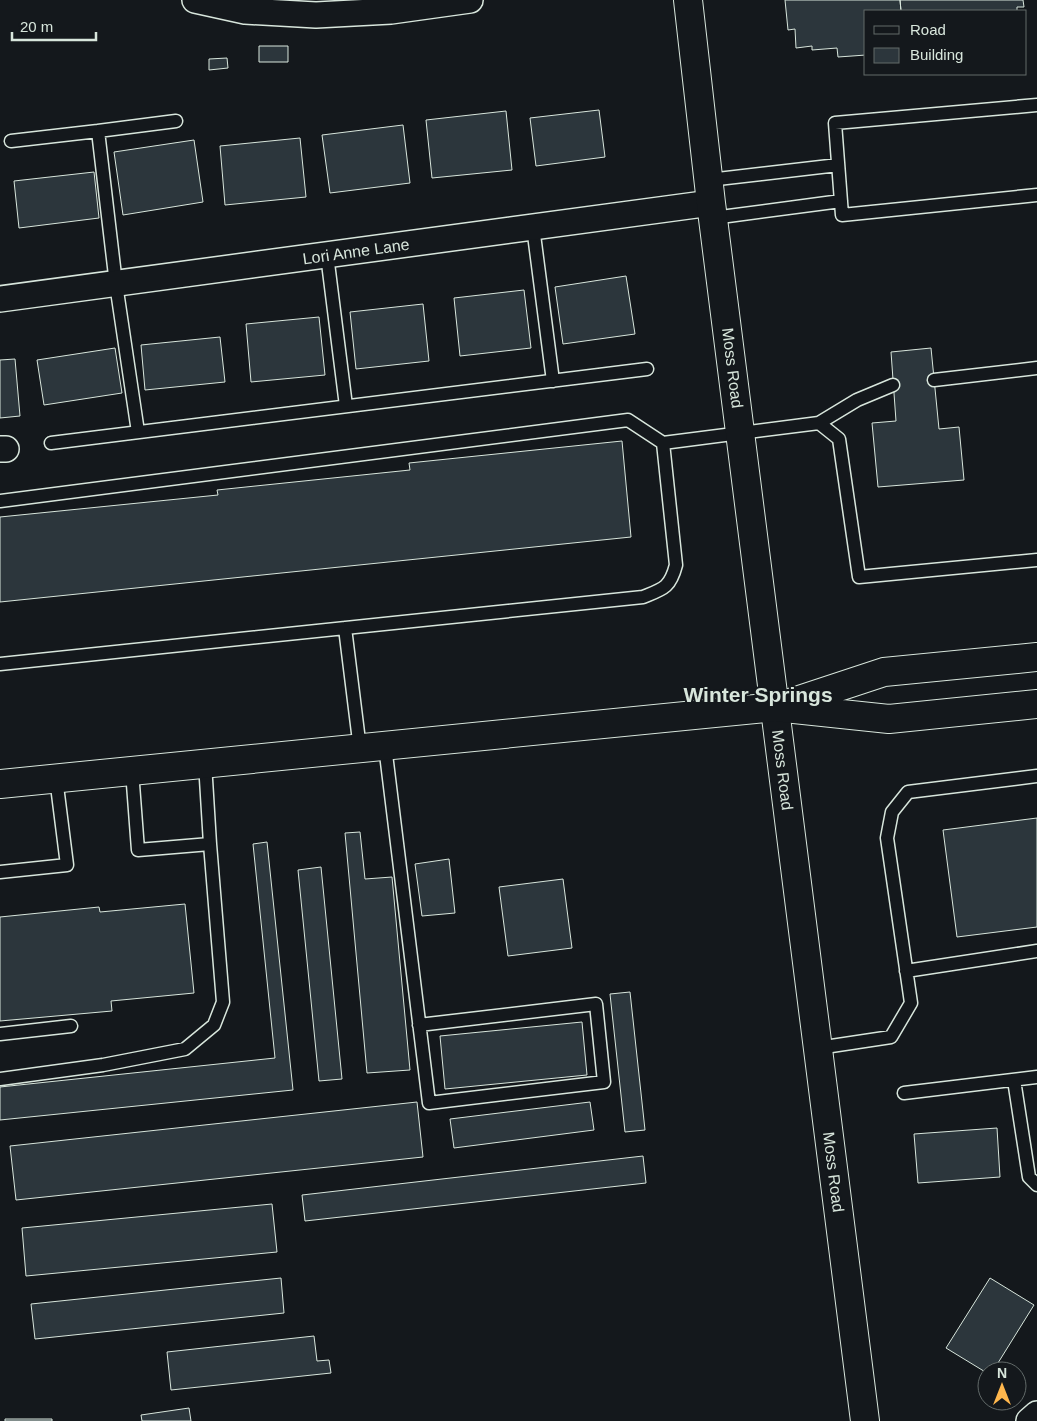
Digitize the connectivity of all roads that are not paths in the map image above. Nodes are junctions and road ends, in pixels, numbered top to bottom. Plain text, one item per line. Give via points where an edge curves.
1 (195, 0) edge
2 (470, 0) edge
3 (688, 0) edge
4 (351, 7) edge
5 (1037, 105) edge
6 (176, 121) dead end
7 (98, 131) junction
8 (11, 141) dead end
9 (838, 165) junction
10 (1037, 195) edge
11 (711, 201) junction
12 (841, 201) junction
13 (532, 227) junction
14 (327, 255) junction
15 (116, 284) junction
16 (0, 299) edge
17 (1037, 368) edge
18 (647, 369) dead end
19 (934, 380) dead end
20 (553, 381) junction
21 (893, 385) dead end
22 (346, 406) junction
23 (819, 423) junction
24 (138, 432) junction
25 (741, 432) junction
26 (52, 443) dead end
27 (663, 443) junction
28 (0, 501) edge
29 (1037, 560) edge
30 (345, 628) junction
31 (1037, 656) edge
32 (0, 664) edge
33 (1037, 704) edge
34 (775, 707) junction
35 (372, 747) junction
36 (205, 764) junction
37 (132, 771) junction
38 (1037, 776) edge
39 (56, 778) junction
40 (0, 784) edge
41 (210, 844) junction
42 (0, 872) edge
43 (1037, 951) edge
44 (906, 971) junction
45 (419, 1025) junction
46 (71, 1026) dead end
47 (0, 1034) edge
48 (818, 1048) junction
49 (1037, 1077) edge
50 (0, 1079) edge
51 (1014, 1080) junction
52 (904, 1093) dead end
53 (1037, 1185) edge
54 (1037, 1414) edge
55 (865, 1421) edge
56 (1029, 1421) edge

1 - 4 street via 245,11 316,15
2 - 4 street via 391,11
3 - 11 street, Moss Road
5 - 9 lane via 836,123
6 - 7 lane
7 - 8 lane
7 - 15 lane
9 - 11 lane
9 - 12 lane
10 - 12 lane via 842,215
11 - 12 lane
11 - 13 street, Lori Anne Lane
11 - 25 street, Moss Road
13 - 14 street, Lori Anne Lane
13 - 20 lane
14 - 15 street, Lori Anne Lane
14 - 22 lane
15 - 16 street, Lori Anne Lane
15 - 24 lane
17 - 19 lane
18 - 20 lane
20 - 22 lane
21 - 23 lane via 857,400
22 - 24 lane
23 - 25 lane
23 - 29 lane via 839,440 859,577
24 - 26 lane
25 - 27 lane
25 - 34 street, Moss Road
27 - 28 lane via 628,420
27 - 30 lane via 676,565 673,579 663,590 643,596
30 - 32 lane
30 - 35 lane
31 - 34 street via 884,672
33 - 34 street via 889,719
34 - 35 street
34 - 48 street, Moss Road
35 - 36 street
35 - 45 lane
36 - 37 street
36 - 41 lane
37 - 39 street
37 - 41 lane via 138,850
38 - 44 lane via 908,792 892,812 887,838
39 - 40 street
39 - 42 lane via 67,865
41 - 50 lane via 223,1002 214,1025 185,1049
43 - 44 lane
44 - 48 lane via 910,1003 891,1037
45 - 45 lane via 429,1103 604,1082 596,1004
46 - 47 lane
48 - 55 street, Moss Road
49 - 51 lane
51 - 52 lane
51 - 53 lane via 1029,1177
54 - 56 street

